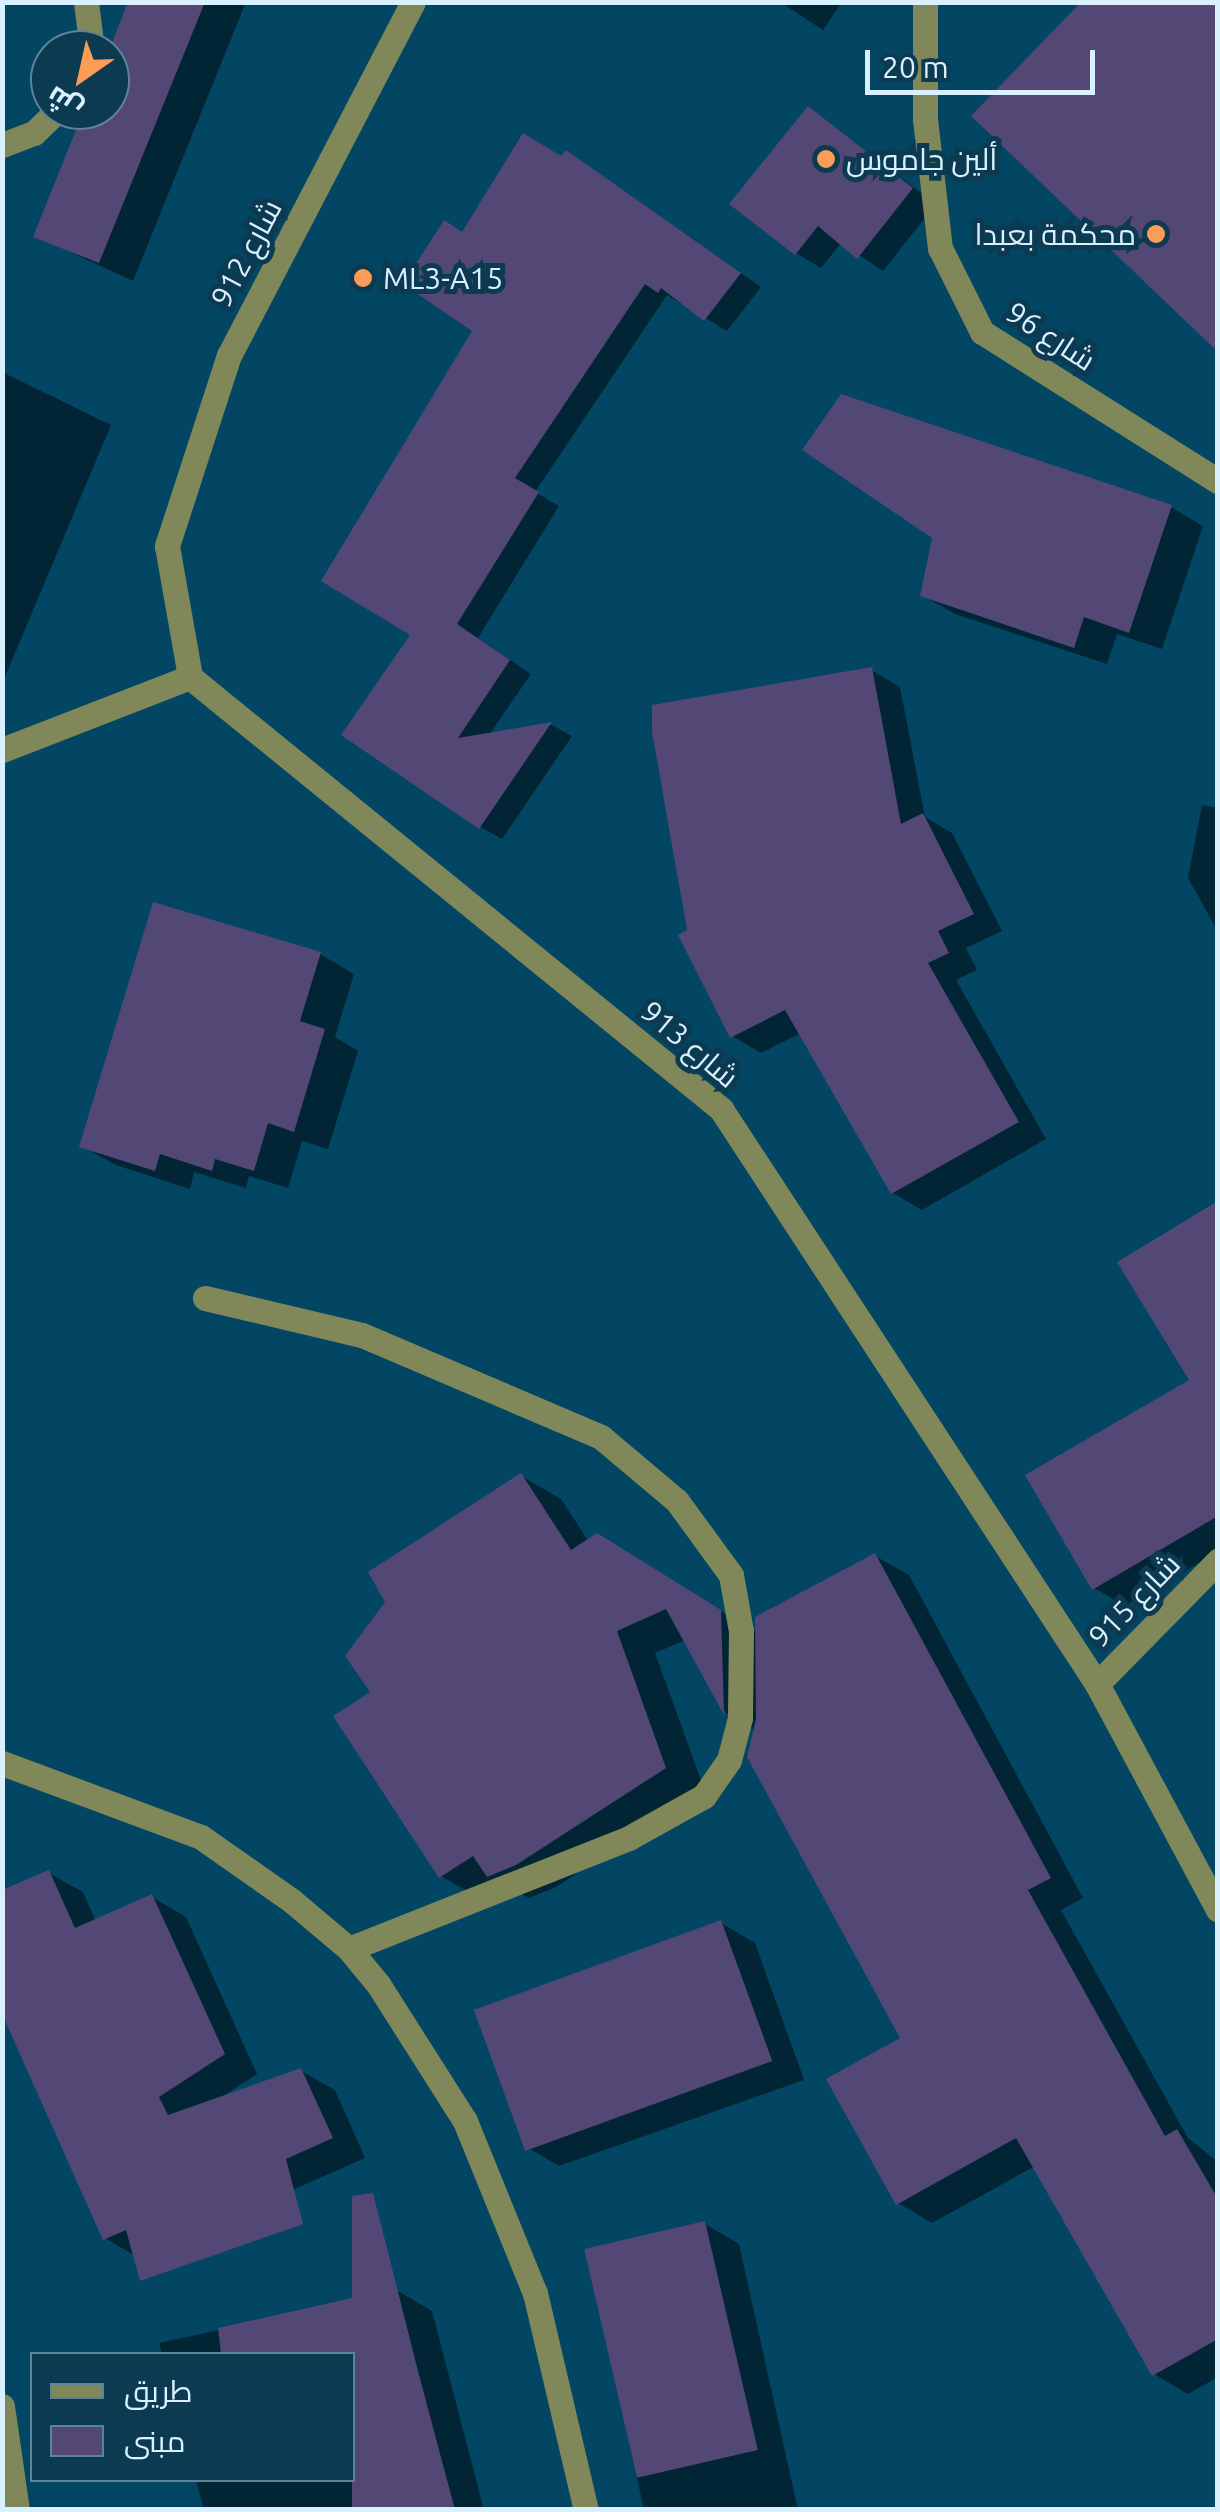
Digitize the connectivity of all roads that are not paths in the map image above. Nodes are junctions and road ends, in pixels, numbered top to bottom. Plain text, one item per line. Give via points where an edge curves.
1 (86, 2) edge
2 (413, 2) edge
3 (925, 2) edge
4 (90, 30) edge
5 (37, 130) edge
6 (2, 145) edge
7 (1218, 481) edge
8 (190, 677) junction
9 (2, 750) edge
10 (205, 1298) dead end
11 (1218, 1561) edge
12 (1097, 1684) junction
13 (2, 1763) edge
14 (1218, 1910) edge
15 (349, 1948) junction
16 (2, 2406) edge
17 (18, 2510) edge
18 (586, 2510) edge

1 - 4 street
2 - 8 street, شارع 912 via 228,356 167,546
3 - 7 street, شارع 96 via 925,120 940,248 982,332
5 - 6 street
8 - 9 street
8 - 12 street, شارع 913 via 720,1109
10 - 15 street via 362,1335 601,1438 678,1502 731,1575 741,1631 740,1718 728,1760 704,1796 628,1838
11 - 12 street, شارع 915
12 - 14 street, شارع 913
13 - 15 street via 201,1837
15 - 18 street via 464,2121 535,2294
16 - 17 street

